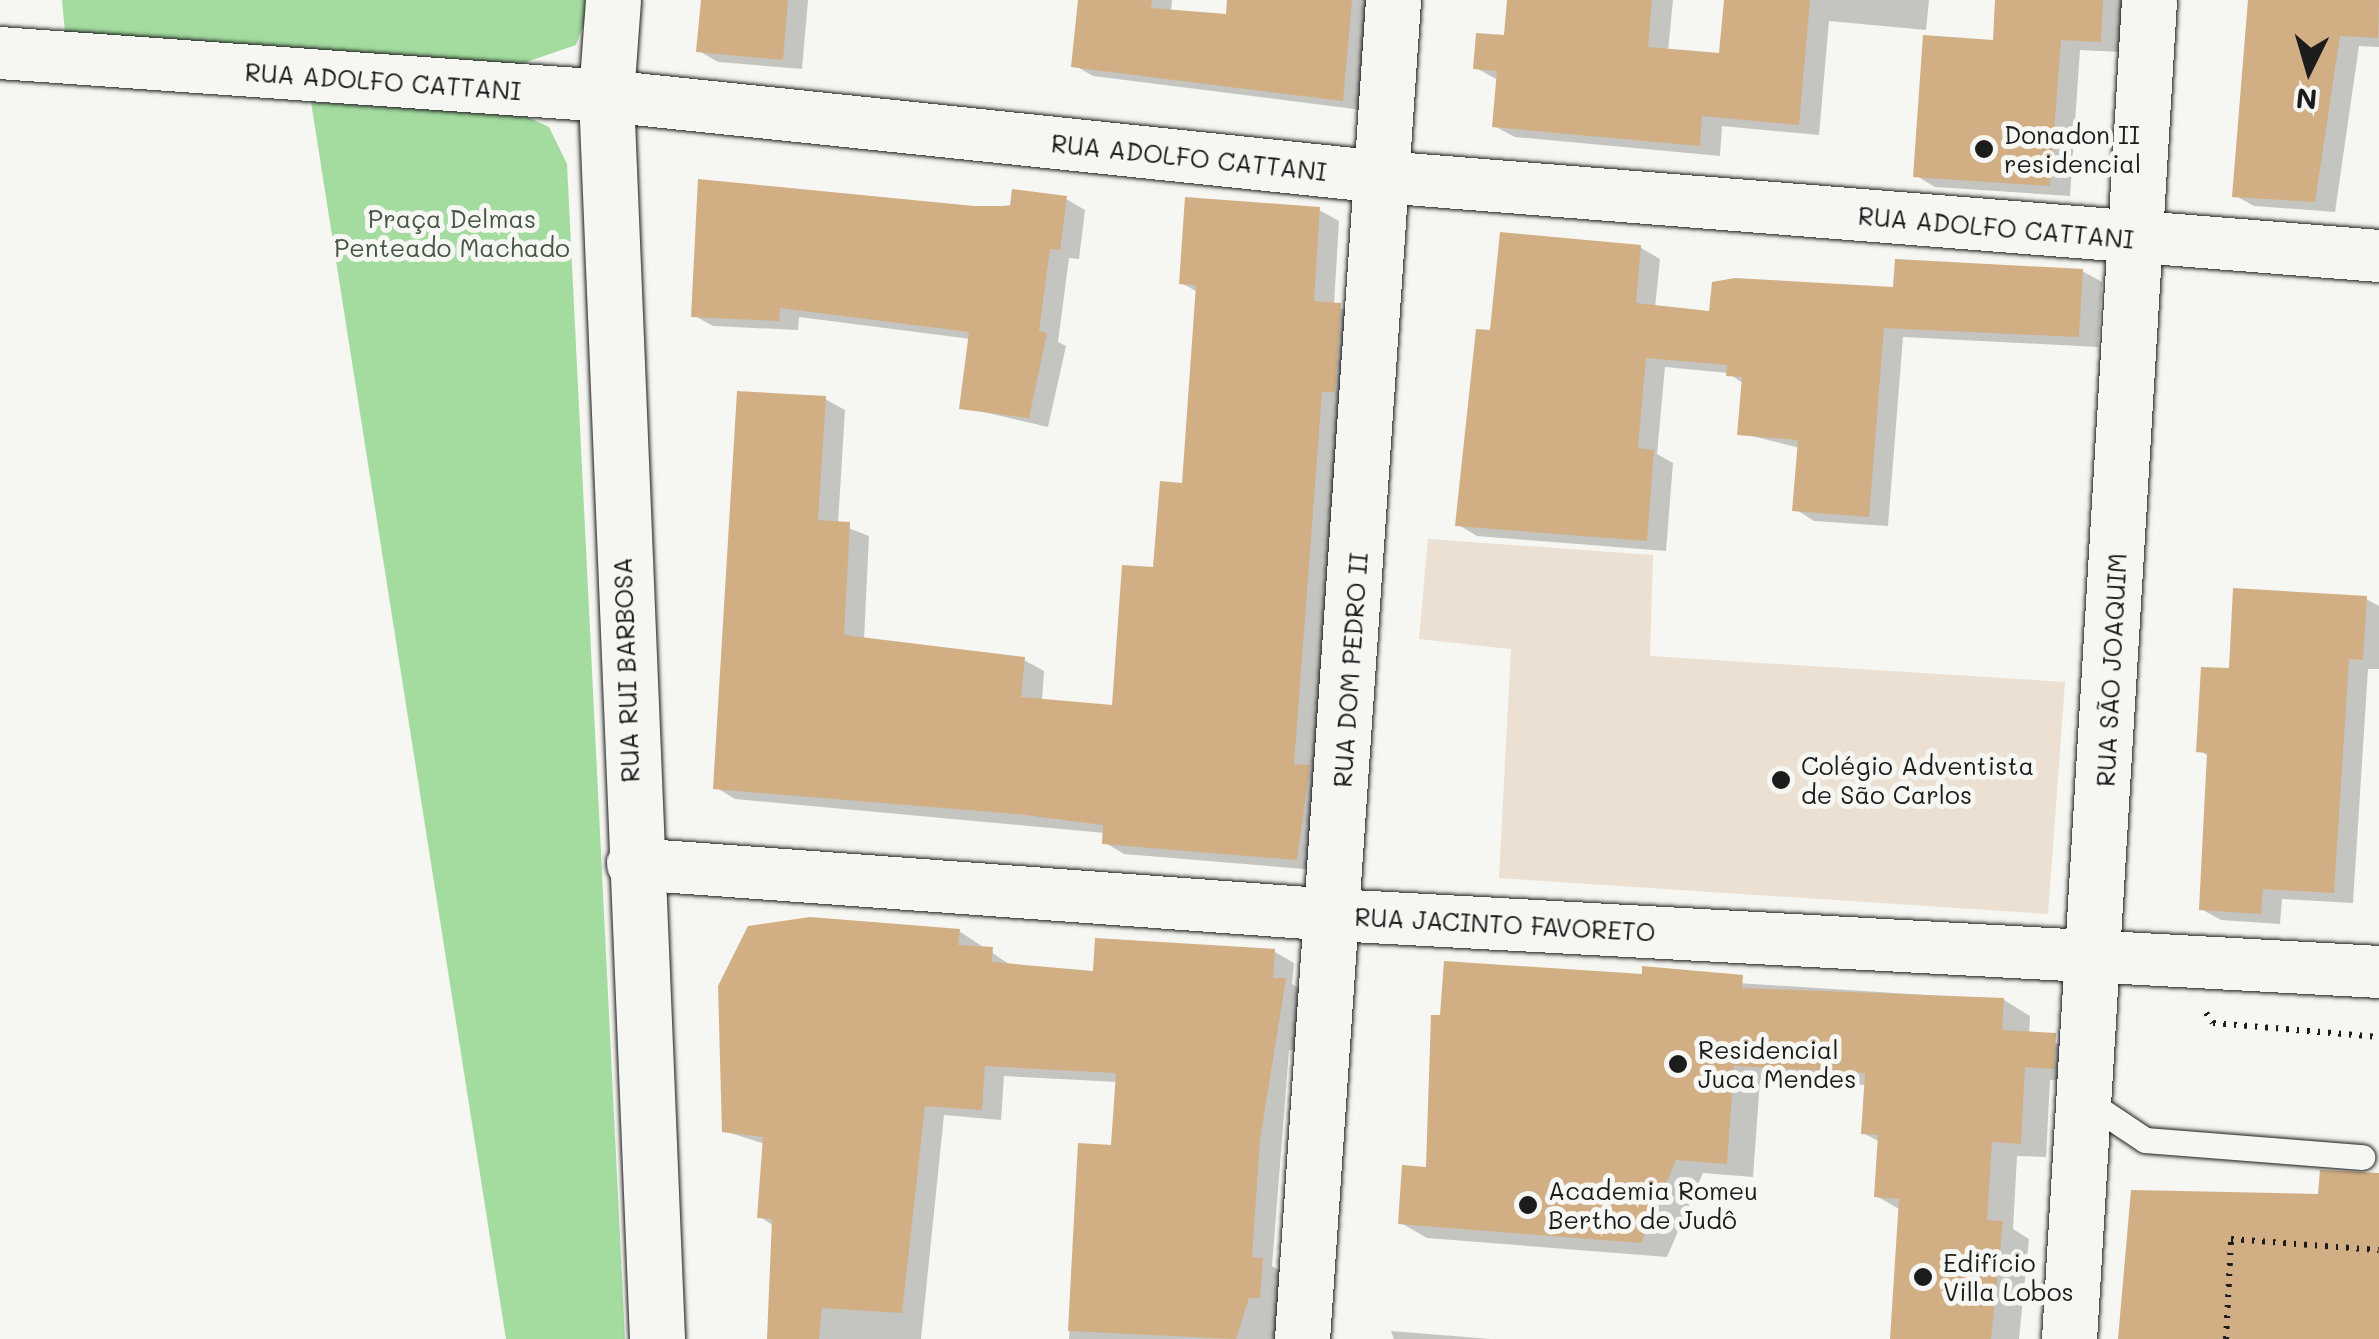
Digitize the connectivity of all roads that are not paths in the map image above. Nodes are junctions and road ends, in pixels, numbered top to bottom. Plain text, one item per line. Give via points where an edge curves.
1 (613, 0) edge
2 (1393, 0) edge
3 (2149, 0) edge
4 (0, 53) edge
5 (606, 96) junction
6 (1382, 177) junction
7 (2134, 239) junction
8 (2379, 256) edge
9 (633, 864) junction
10 (1334, 915) junction
11 (2092, 954) junction
12 (2379, 972) edge
13 (2081, 1097) junction
14 (2362, 1157) dead end
15 (657, 1339) edge
16 (1302, 1339) edge
17 (2069, 1339) edge

1 - 5 main road, RUA RUI BARBOSA
2 - 6 main road, RUA DOM PEDRO II
3 - 7 main road, RUA SÃO JOAQUIM
4 - 5 street, RUA ADOLFO CATTANI
5 - 6 street, RUA ADOLFO CATTANI
5 - 9 main road, RUA RUI BARBOSA
6 - 7 street, RUA ADOLFO CATTANI
6 - 10 main road, RUA DOM PEDRO II
7 - 8 street, RUA ADOLFO CATTANI
7 - 11 main road, RUA SÃO JOAQUIM
9 - 10 street, RUA JACINTO FAVORETO
9 - 15 main road, RUA RUI BARBOSA
10 - 11 street, RUA JACINTO FAVORETO
10 - 16 main road, RUA DOM PEDRO II
11 - 12 street, RUA JACINTO FAVORETO
11 - 13 main road, RUA SÃO JOAQUIM
13 - 14 lane via 2144,1140
13 - 17 main road, RUA SÃO JOAQUIM

